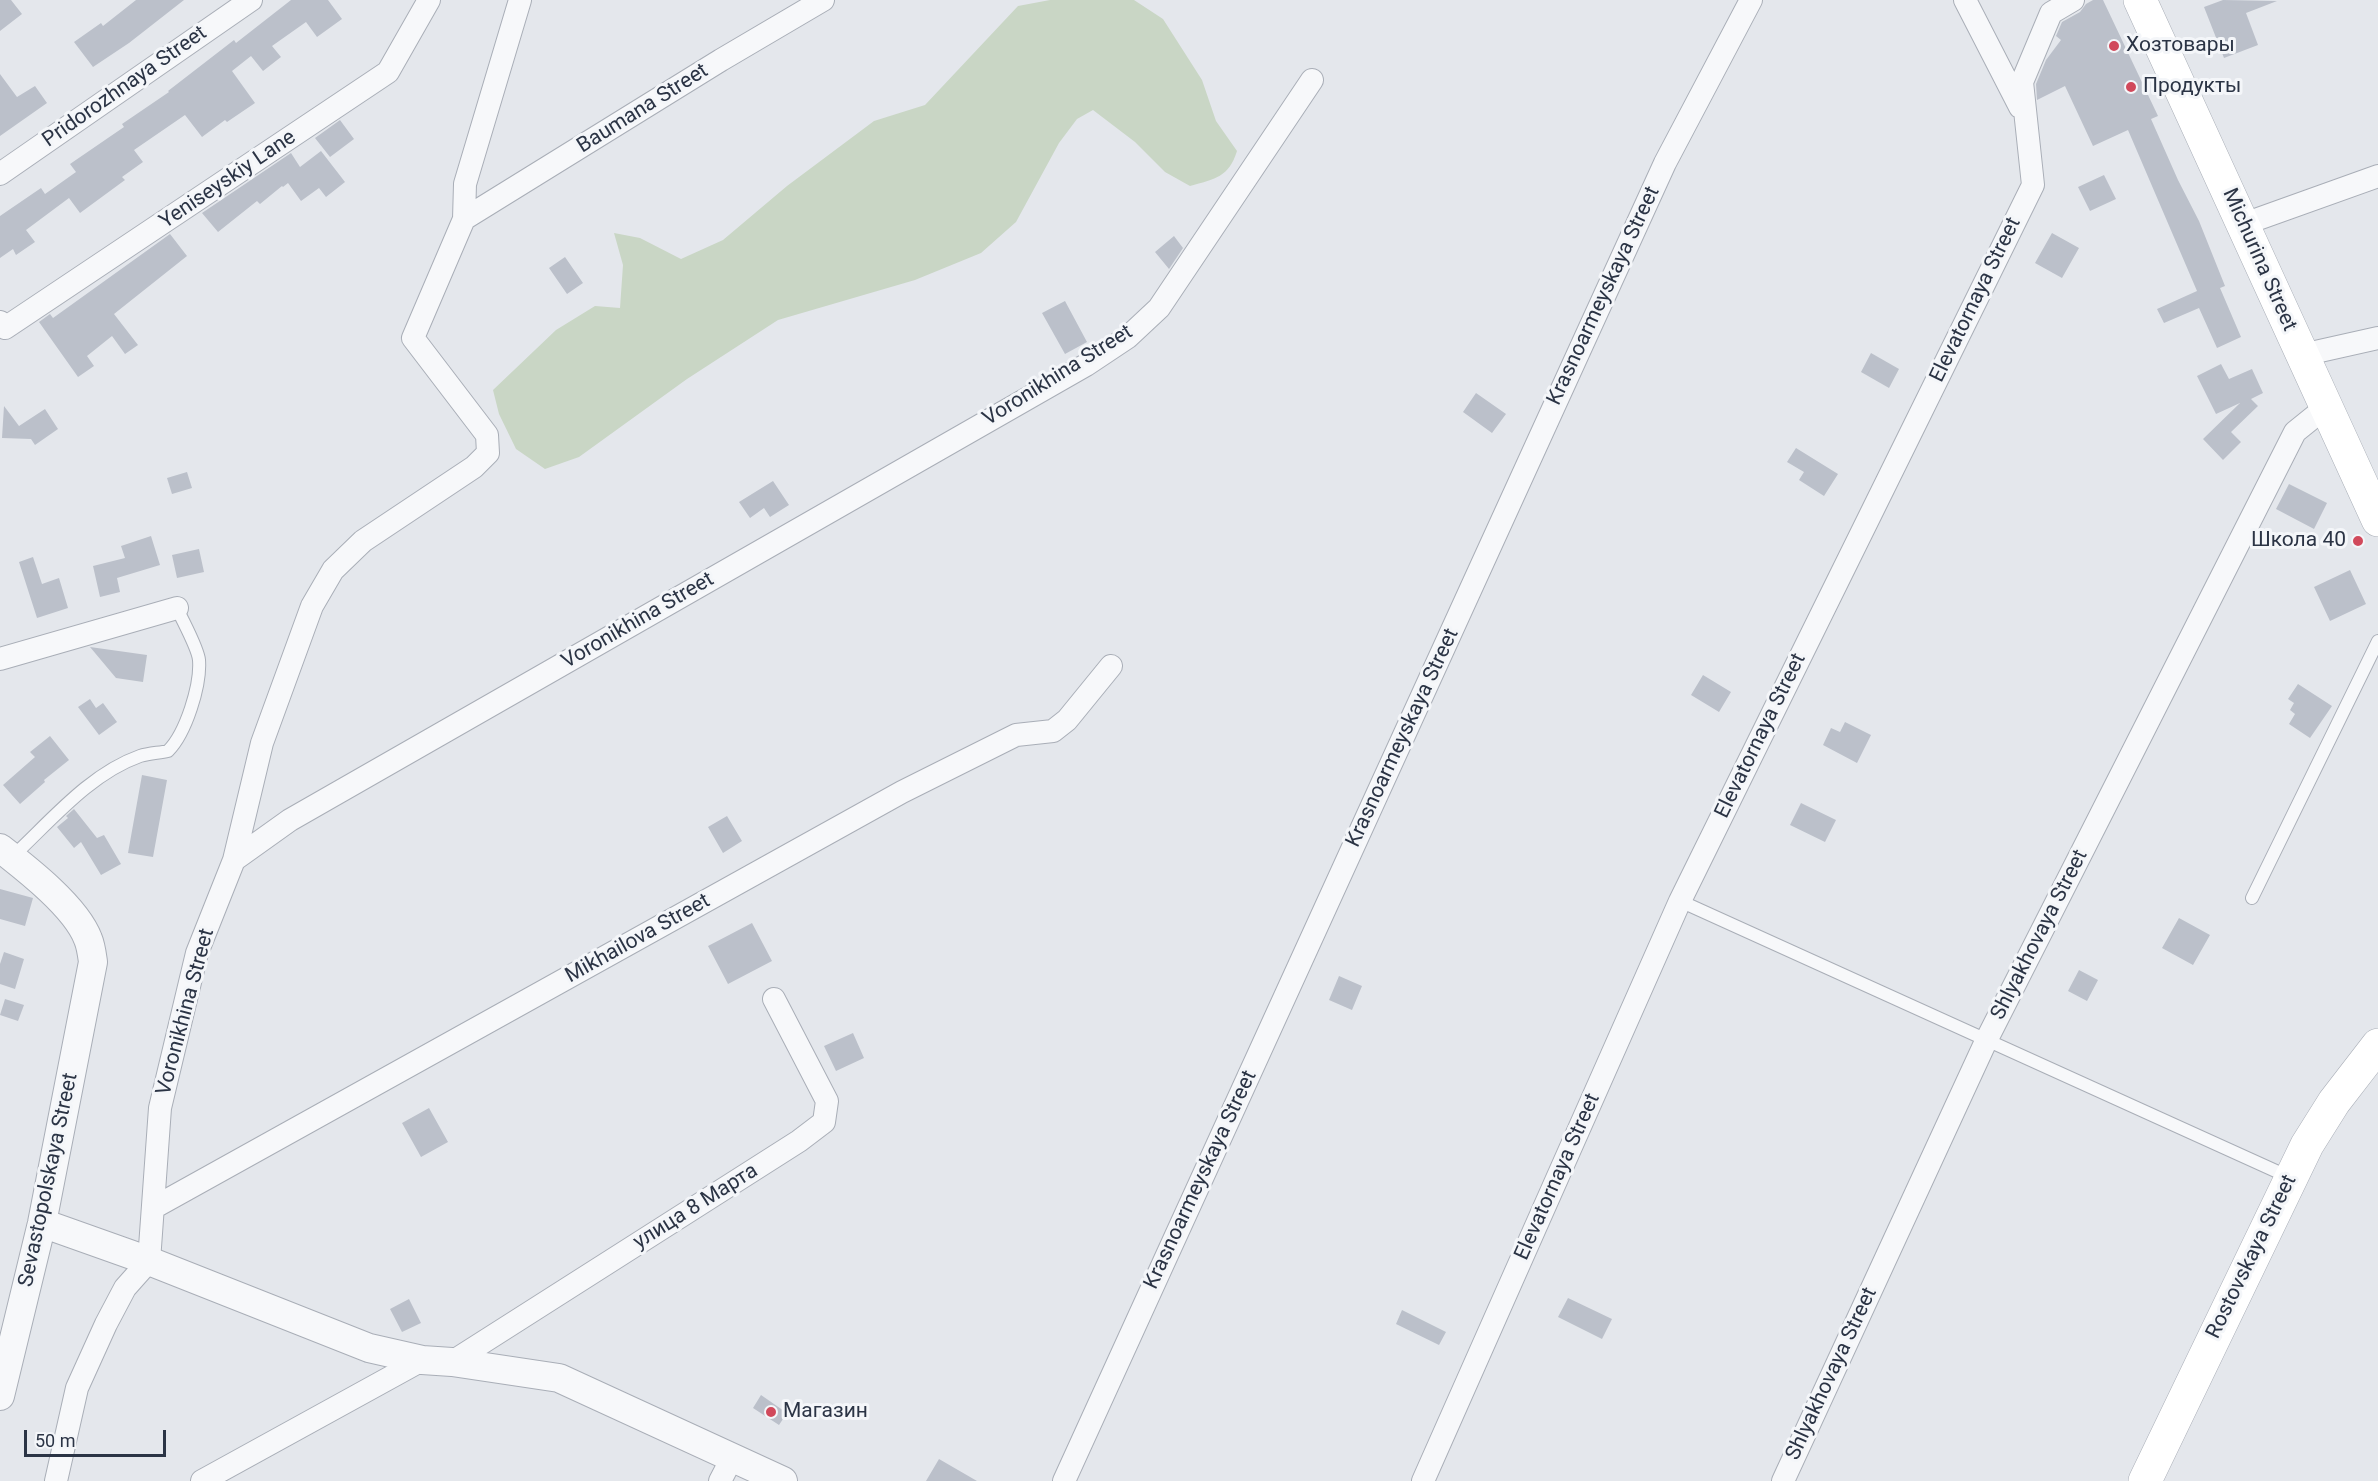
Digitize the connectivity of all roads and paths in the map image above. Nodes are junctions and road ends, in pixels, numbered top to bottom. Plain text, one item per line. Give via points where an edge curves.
1 (250, 0) edge
2 (429, 0) edge
3 (520, 0) edge
4 (824, 0) edge
5 (1751, 0) edge
6 (1965, 0) edge
7 (2073, 0) edge
8 (2148, 2) edge
9 (1312, 80) dead end
10 (2025, 117) junction
11 (0, 174) edge
12 (2378, 176) edge
13 (464, 219) junction
14 (2244, 224) junction
15 (0, 321) edge
16 (2378, 338) edge
17 (2302, 355) junction
18 (2326, 407) junction
19 (2378, 520) edge
20 (177, 608) joint
21 (2378, 641) edge
22 (0, 659) edge
23 (1111, 666) dead end
24 (6, 853) edge
25 (234, 860) junction
26 (2252, 898) dead end
27 (1680, 901) junction
28 (774, 999) dead end
29 (1987, 1039) junction
30 (2378, 1045) edge
31 (2290, 1177) junction
32 (153, 1208) junction
33 (42, 1223) junction
34 (149, 1261) junction
35 (422, 1360) junction
36 (452, 1362) junction
37 (0, 1396) edge
38 (726, 1469) edge
39 (56, 1481) edge
40 (201, 1481) edge
41 (783, 1481) edge
42 (1064, 1481) edge
43 (1423, 1481) edge
44 (1782, 1481) edge
45 (2145, 1481) edge

1 - 11 street, Pridorozhnaya Street
2 - 15 street, Yeniseyskiy Lane via 388,72 5,328
3 - 13 street via 465,184
4 - 13 street, Baumana Street
5 - 42 street, Krasnoarmeyskaya Street via 1665,163
6 - 10 street
7 - 10 street, Elevatornaya Street via 2051,13 2022,82
8 - 14 main road, Michurina Street
9 - 25 street, Voronikhina Street via 1158,308 1128,337 290,820
10 - 27 street, Elevatornaya Street via 2033,185
12 - 14 street
13 - 25 street via 413,338 487,435 488,453 474,467 363,542 333,570 312,606 262,743
14 - 17 main road, Michurina Street
16 - 17 street
17 - 18 main road, Michurina Street
18 - 19 main road, Michurina Street
18 - 29 street, Shlyakhovaya Street via 2295,432
20 - 22 street
20 - 24 lane via 199,659 196,691 177,740 168,751 136,758 94,783
21 - 26 lane
23 - 32 street, Mikhailova Street via 1067,720 1053,730 1016,735 902,792
24 - 33 street, Sevastopolskaya Street via 71,912 88,938 93,962
25 - 32 street, Voronikhina Street via 197,953 160,1108
27 - 29 lane
27 - 43 street, Elevatornaya Street
28 - 36 street, улица 8 Марта via 827,1101 824,1122
29 - 31 lane
29 - 44 street, Shlyakhovaya Street
30 - 31 main road, Rostovskaya Street via 2334,1102
31 - 45 main road, Rostovskaya Street
32 - 34 street, Voronikhina Street
33 - 34 street
33 - 37 street, Sevastopolskaya Street
34 - 35 street via 369,1348
34 - 39 street via 125,1288 77,1388
35 - 36 street
35 - 40 street
36 - 38 street via 559,1378
38 - 41 street

